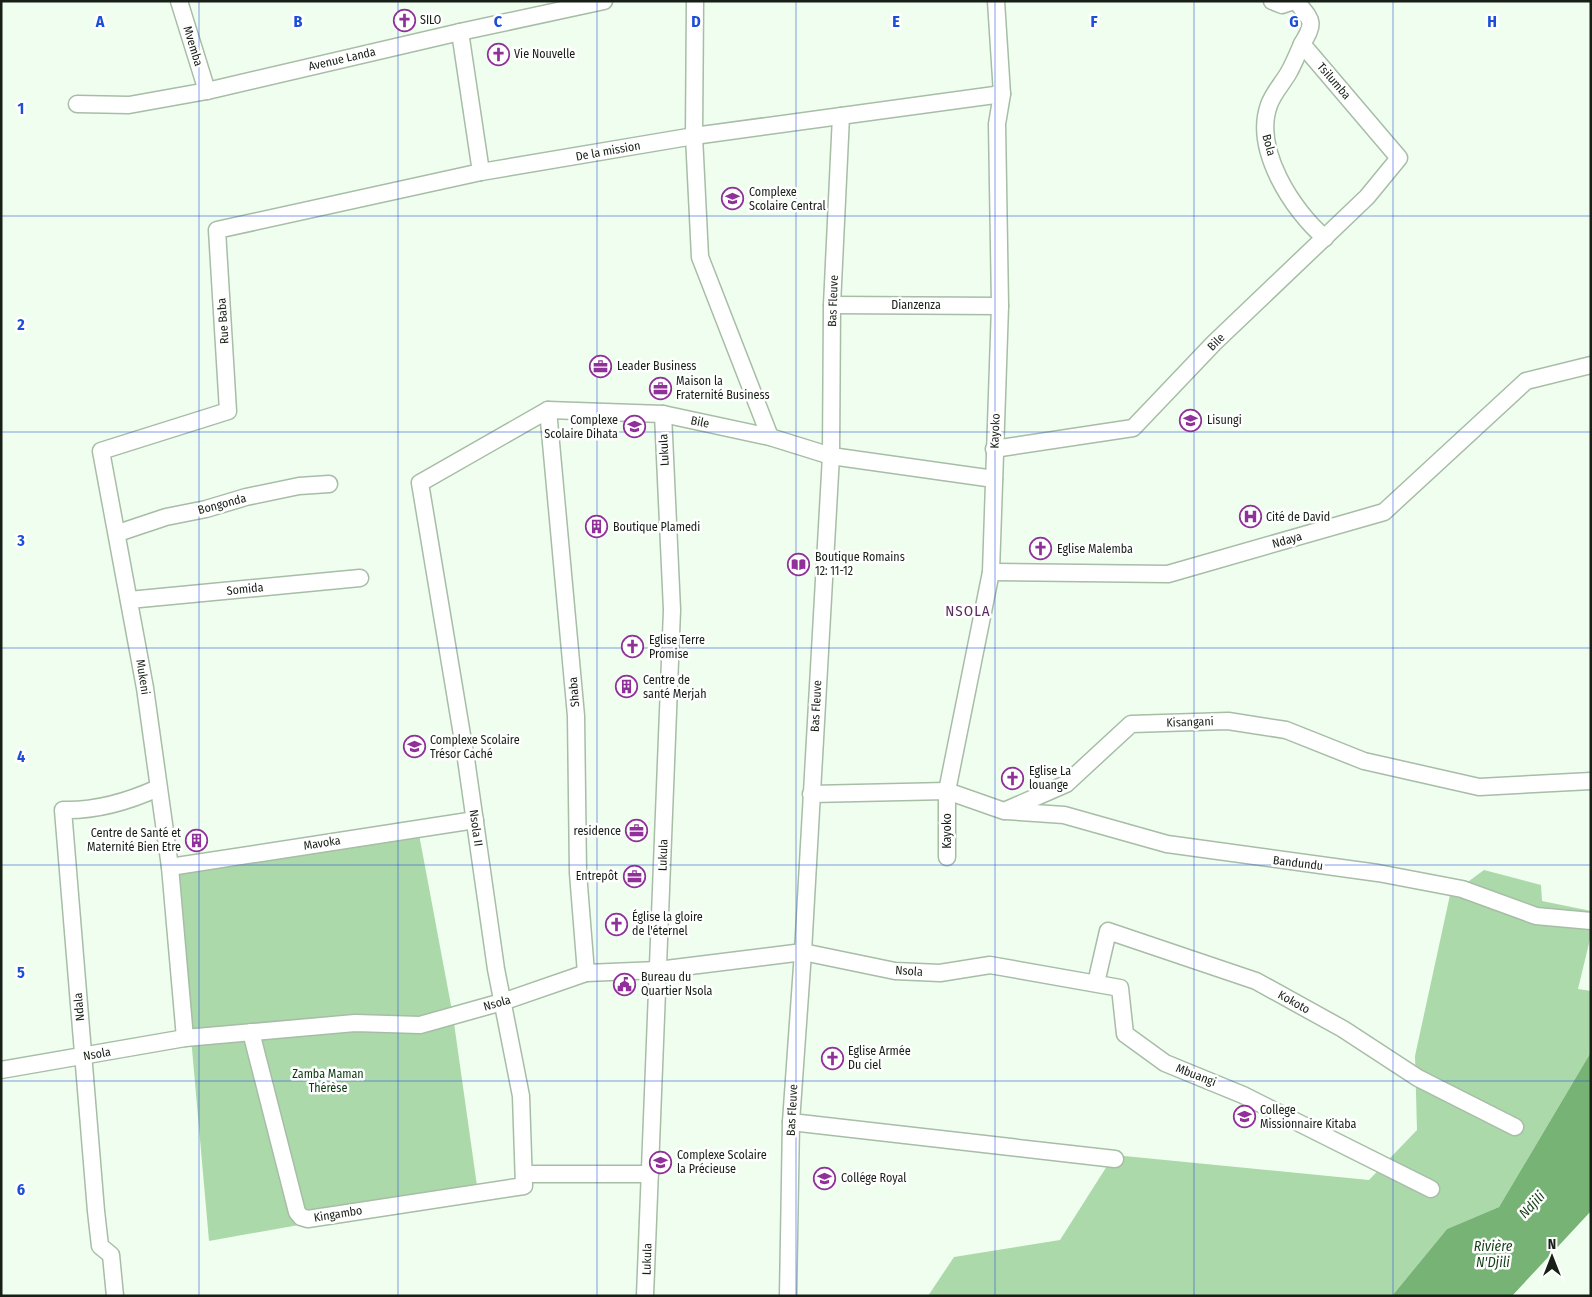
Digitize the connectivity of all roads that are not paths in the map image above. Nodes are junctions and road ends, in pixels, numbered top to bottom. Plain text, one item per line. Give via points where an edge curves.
1 (179, 1) edge
2 (604, 1) edge
3 (694, 1) edge
4 (996, 1) edge
5 (1272, 1) edge
6 (1295, 1) edge
7 (541, 8) edge
8 (460, 32) junction
9 (1302, 44) junction
10 (207, 91) junction
11 (1002, 94) junction
12 (77, 104) dead end
13 (841, 116) junction
14 (694, 136) junction
15 (1399, 158) joint
16 (481, 172) junction
17 (217, 230) joint
18 (1325, 238) junction
19 (832, 305) junction
20 (1000, 306) junction
21 (1591, 365) edge
22 (548, 410) junction
23 (228, 411) joint
24 (663, 414) junction
25 (770, 437) junction
26 (994, 449) junction
27 (831, 456) junction
28 (994, 479) junction
29 (329, 484) dead end
30 (118, 533) junction
31 (991, 572) junction
32 (360, 578) dead end
33 (130, 600) junction
34 (1591, 781) edge
35 (158, 788) junction
36 (947, 791) junction
37 (811, 794) junction
38 (1004, 811) junction
39 (475, 820) junction
40 (947, 857) dead end
41 (170, 867) junction
42 (1591, 921) edge
43 (803, 952) junction
44 (990, 965) joint
45 (658, 970) junction
46 (586, 974) junction
47 (1096, 983) junction
48 (502, 1002) junction
49 (251, 1032) junction
50 (185, 1038) junction
51 (83, 1056) junction
52 (1, 1070) edge
53 (791, 1122) junction
54 (1515, 1127) dead end
55 (1115, 1159) dead end
56 (524, 1174) junction
57 (650, 1174) junction
58 (1431, 1190) dead end
59 (115, 1296) edge
60 (645, 1296) edge
61 (788, 1296) edge

1 - 10 street, Mvemba
2 - 7 street, Avenue Landa
3 - 14 street
4 - 11 street, Kayoko
5 - 6 street via 1282,6
6 - 9 street via 1312,20 1312,27
7 - 8 street, Avenue Landa
8 - 10 street, Avenue Landa
8 - 16 street
9 - 15 street, Tsilumba
9 - 18 street, Bola via 1290,72 1270,103 1264,128 1278,180 1312,227
10 - 12 street, Avenue Landa via 129,105
11 - 13 street, De la mission
11 - 20 street, Kayoko via 997,124
13 - 14 street, De la mission
13 - 19 street, Bas Fleuve
14 - 16 street, De la mission
14 - 25 street via 700,257
15 - 18 street, Bile via 1367,197
16 - 17 street, De la mission
17 - 23 street, Rue Baba
18 - 26 street, Bile via 1214,343 1133,428
19 - 20 street, Dianzenza
19 - 27 street, Bas Fleuve
20 - 26 street, Kayoko
21 - 31 street, Ndaya via 1526,381 1384,512 1168,574
22 - 24 street, Bile
22 - 39 street, Nsola II via 420,483
22 - 46 street, Shaba via 576,716 578,873
23 - 30 street, Mukeni via 101,451
24 - 25 street, Bile
24 - 45 street, Lukula via 672,610
25 - 27 street, Bile
26 - 28 street, Kayoko
27 - 28 street, Bile
27 - 37 street, Bas Fleuve
28 - 31 street, Kayoko
29 - 30 street, Bongonda via 298,486 246,497
30 - 33 street, Mukeni
31 - 36 street, Kayoko
32 - 33 street, Somida
33 - 35 street, Mukeni
34 - 38 street, Kisangani via 1479,787 1364,761 1286,730 1228,721 1131,724 1066,784
35 - 41 street, Mukeni
35 - 51 street, Ndala via 125,803 63,810
36 - 37 street
36 - 38 street
36 - 40 street, Kayoko
37 - 43 street, Bas Fleuve
38 - 42 street, Bandundu via 1064,815 1167,844 1378,873 1462,889 1536,916
39 - 41 street, Mavoka
39 - 48 street, Nsola II
41 - 50 street, Mukeni
43 - 44 street, Nsola via 895,971 940,973
43 - 45 street, Nsola
43 - 53 street, Bas Fleuve
44 - 47 street, Mbuangi
45 - 46 street, Nsola
45 - 57 street, Lukula
46 - 48 street, Nsola
47 - 54 street, Kokoto via 1108,930 1256,981 1343,1029 1418,1078
47 - 58 street, Mbuangi via 1120,988 1125,1034 1165,1064 1243,1095
48 - 49 street, Nsola via 420,1025 355,1023
48 - 56 street, Nsola II via 521,1096
49 - 50 street, Nsola
49 - 56 street, Kingambo via 301,1218 522,1187 525,1184
50 - 51 street, Nsola
51 - 52 street, Nsola
51 - 59 street, Ndala via 100,1246 111,1254
53 - 55 street
53 - 61 street, Bas Fleuve
56 - 57 street
57 - 60 street, Lukula

